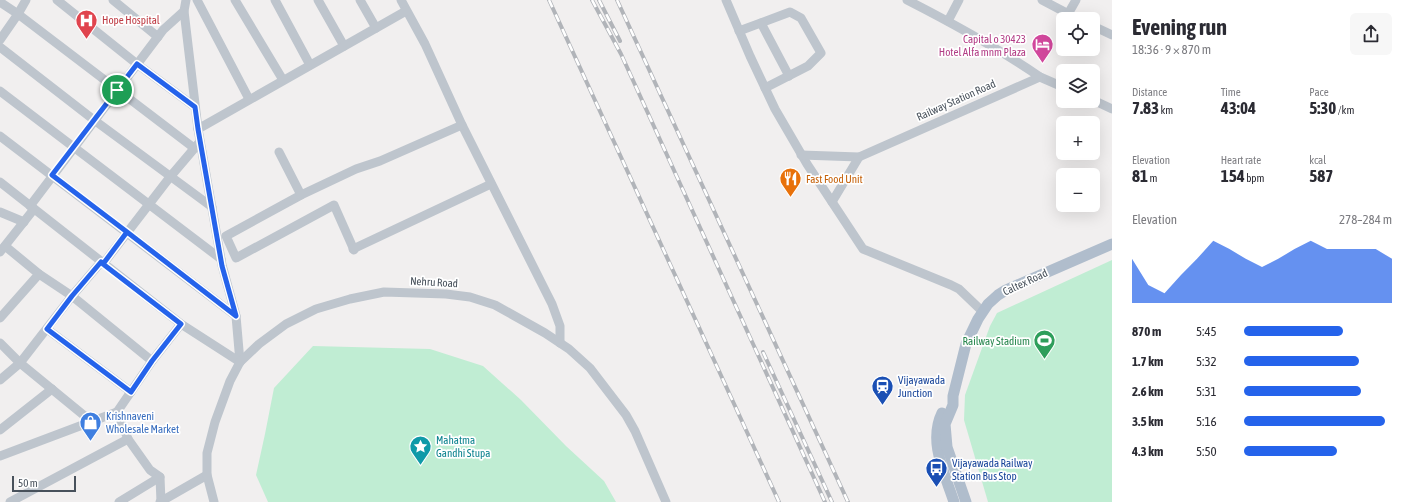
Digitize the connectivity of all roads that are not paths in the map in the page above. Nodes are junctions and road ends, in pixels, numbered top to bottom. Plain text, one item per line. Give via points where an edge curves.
1 (26, 0) edge
2 (57, 0) edge
3 (113, 0) edge
4 (186, 0) edge
5 (192, 0) edge
6 (197, 0) edge
7 (235, 0) edge
8 (275, 0) edge
9 (318, 0) edge
10 (360, 0) edge
11 (401, 0) edge
12 (726, 0) edge
13 (907, 0) edge
14 (959, 0) edge
15 (1042, 0) edge
16 (1076, 0) edge
17 (0, 2) edge
18 (406, 10) junction
19 (184, 11) junction
20 (1064, 12) edge
21 (1069, 12) edge
22 (18, 14) junction
23 (948, 21) junction
24 (761, 23) junction
25 (376, 28) junction
26 (1100, 29) edge
27 (739, 31) junction
28 (1112, 35) edge
29 (158, 37) junction
30 (0, 40) edge
31 (344, 46) junction
32 (0, 47) edge
33 (137, 64) junction
34 (310, 65) junction
35 (788, 76) junction
36 (1040, 77) junction
37 (283, 80) junction
38 (1056, 84) edge
39 (765, 88) junction
40 (117, 90) junction
41 (0, 91) edge
42 (249, 99) junction
43 (1100, 103) edge
44 (195, 107) junction
45 (1112, 109) edge
46 (94, 120) junction
47 (462, 125) junction
48 (198, 129) junction
49 (0, 136) edge
50 (197, 145) junction
51 (74, 146) junction
52 (279, 152) dead end
53 (802, 155) junction
54 (859, 157) junction
55 (52, 175) junction
56 (170, 177) junction
57 (0, 182) edge
58 (491, 184) junction
59 (300, 195) junction
60 (832, 202) junction
61 (149, 204) junction
62 (32, 207) junction
63 (212, 207) junction
64 (0, 212) edge
65 (24, 222) junction
66 (127, 232) junction
67 (1112, 244) edge
68 (3, 249) edge
69 (221, 259) junction
70 (102, 263) junction
71 (40, 274) junction
72 (72, 296) junction
73 (982, 312) junction
74 (236, 316) junction
75 (0, 318) edge
76 (181, 324) junction
77 (47, 329) junction
78 (560, 343) junction
79 (0, 344) edge
80 (152, 361) junction
81 (240, 362) junction
82 (20, 363) junction
83 (0, 380) edge
84 (52, 389) junction
85 (131, 392) junction
86 (953, 396) junction
87 (117, 412) junction
88 (92, 422) junction
89 (0, 430) edge
90 (128, 439) junction
91 (0, 456) edge
92 (207, 475) junction
93 (160, 477) junction
94 (10, 502) edge
95 (120, 502) edge
96 (160, 502) edge
97 (214, 502) edge
98 (666, 502) edge
99 (954, 502) edge
100 (966, 502) edge

1 - 22 street
2 - 33 street
3 - 29 street
4 - 5 street
4 - 19 street
6 - 42 street
7 - 37 street
8 - 34 street
9 - 31 street
10 - 25 street
11 - 18 street
12 - 27 street
13 - 23 street
14 - 23 street
15 - 20 street
16 - 21 street
17 - 22 street
18 - 25 street
18 - 47 street via 425,44
19 - 29 street
19 - 44 street
22 - 30 street
22 - 40 street
23 - 36 street
24 - 27 street
24 - 35 street
24 - 35 street via 790,12 801,18 821,53 808,66
25 - 31 street
26 - 28 street
27 - 39 street
29 - 33 street
31 - 34 street
32 - 46 street
33 - 40 street
33 - 44 street
34 - 37 street
35 - 39 street
36 - 38 street
36 - 54 street, Railway Station Road
37 - 42 street
39 - 53 street
40 - 46 street
40 - 50 street
41 - 51 street
42 - 48 street
43 - 45 street
44 - 48 street
46 - 51 street
46 - 56 street
47 - 58 street
47 - 59 street
48 - 50 street
49 - 55 street
50 - 56 street
50 - 63 street
51 - 55 street
51 - 61 street
52 - 59 street
53 - 54 street, Railway Station Road
53 - 60 street
54 - 60 street
55 - 62 street
55 - 66 street
56 - 61 street
56 - 63 street
57 - 62 street
58 - 59 street via 353,249 334,205 236,258 226,236
58 - 78 street via 552,304 560,326
60 - 73 street via 863,249 959,289
61 - 66 street
61 - 69 street
62 - 65 street
62 - 70 street
63 - 69 street
64 - 65 street
65 - 68 street
66 - 70 street
66 - 74 street
67 - 73 main road, Caltex Road via 1006,290 992,300
68 - 71 street
69 - 74 street
70 - 72 street
70 - 76 street
71 - 72 street
71 - 75 street
72 - 77 street
72 - 80 street
73 - 86 main road, Caltex Road via 966,344
74 - 81 street
76 - 80 street
76 - 81 street
77 - 82 street
77 - 85 street
78 - 81 street, Nehru Road via 495,305 470,297 384,292 316,309 286,324
78 - 98 street, Nehru Road via 590,368 626,415
79 - 82 street
80 - 85 street
81 - 92 street, Nehru Road via 215,422 207,453
82 - 83 street
82 - 84 street
84 - 88 street
84 - 89 street
85 - 87 street
86 - 99 main road, Caltex Road via 941,415 936,443
86 - 100 main road, Caltex Road via 953,405 945,424 946,439
87 - 88 street
87 - 90 street
88 - 91 street
90 - 93 street via 150,470
90 - 94 street
92 - 96 street
92 - 97 street, Nehru Road
93 - 95 street
93 - 96 street

